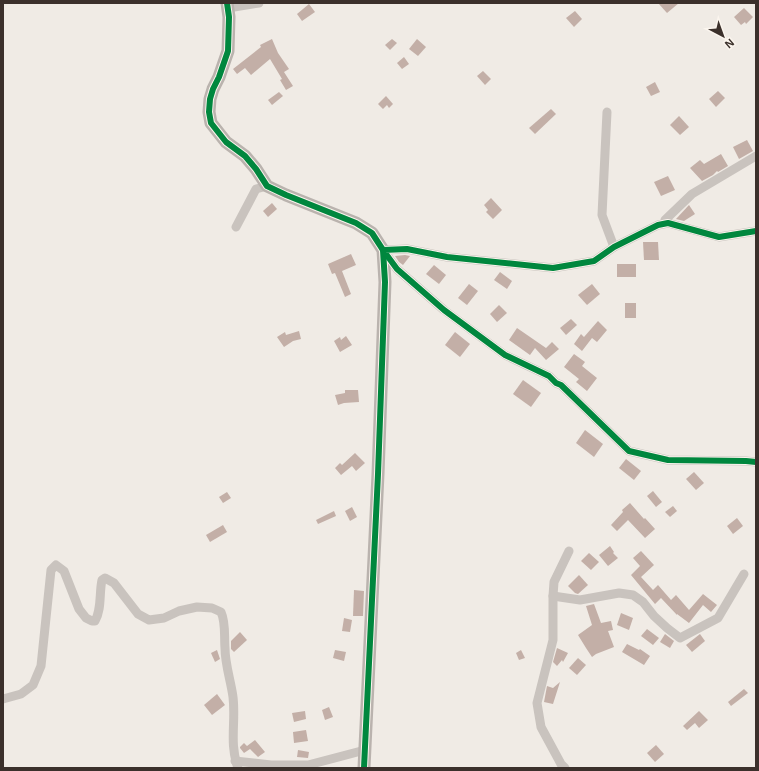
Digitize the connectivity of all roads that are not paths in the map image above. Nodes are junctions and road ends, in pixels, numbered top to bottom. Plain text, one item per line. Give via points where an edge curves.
1 (259, 3) edge
2 (228, 6) edge
3 (607, 112) dead end
4 (756, 156) edge
5 (267, 186) junction
6 (668, 223) junction
7 (236, 226) dead end
8 (756, 231) edge
9 (614, 247) junction
10 (383, 250) junction
11 (756, 462) edge
12 (569, 551) dead end
13 (744, 574) dead end
14 (553, 596) junction
15 (3, 699) edge
16 (365, 750) junction
17 (237, 764) edge
18 (364, 768) edge
19 (565, 768) edge

1 - 2 street
2 - 5 street via 228,51 210,99 211,123 226,142 245,156
3 - 9 street via 602,215
4 - 6 street via 692,194 665,220
5 - 7 street via 256,189
5 - 10 street via 356,223 372,233
6 - 8 street via 719,237
6 - 9 street via 658,225
9 - 10 street via 594,261 553,268 446,257 407,249
10 - 11 street via 398,268 444,310 505,355 549,376 561,385 629,451 668,460
10 - 16 street via 385,282
12 - 14 street via 554,582
13 - 14 street via 718,618 680,638 633,595 619,593 580,600
14 - 19 street via 554,640 537,703 541,727
15 - 17 street via 21,694 34,685 41,666 51,570 56,565 64,571 78,609 92,621 95,621 99,614 100,588 105,578 114,583 138,614 149,620 197,607 212,608 221,612 224,619 224,650 233,699 233,745
16 - 17 street via 308,765
16 - 18 street

